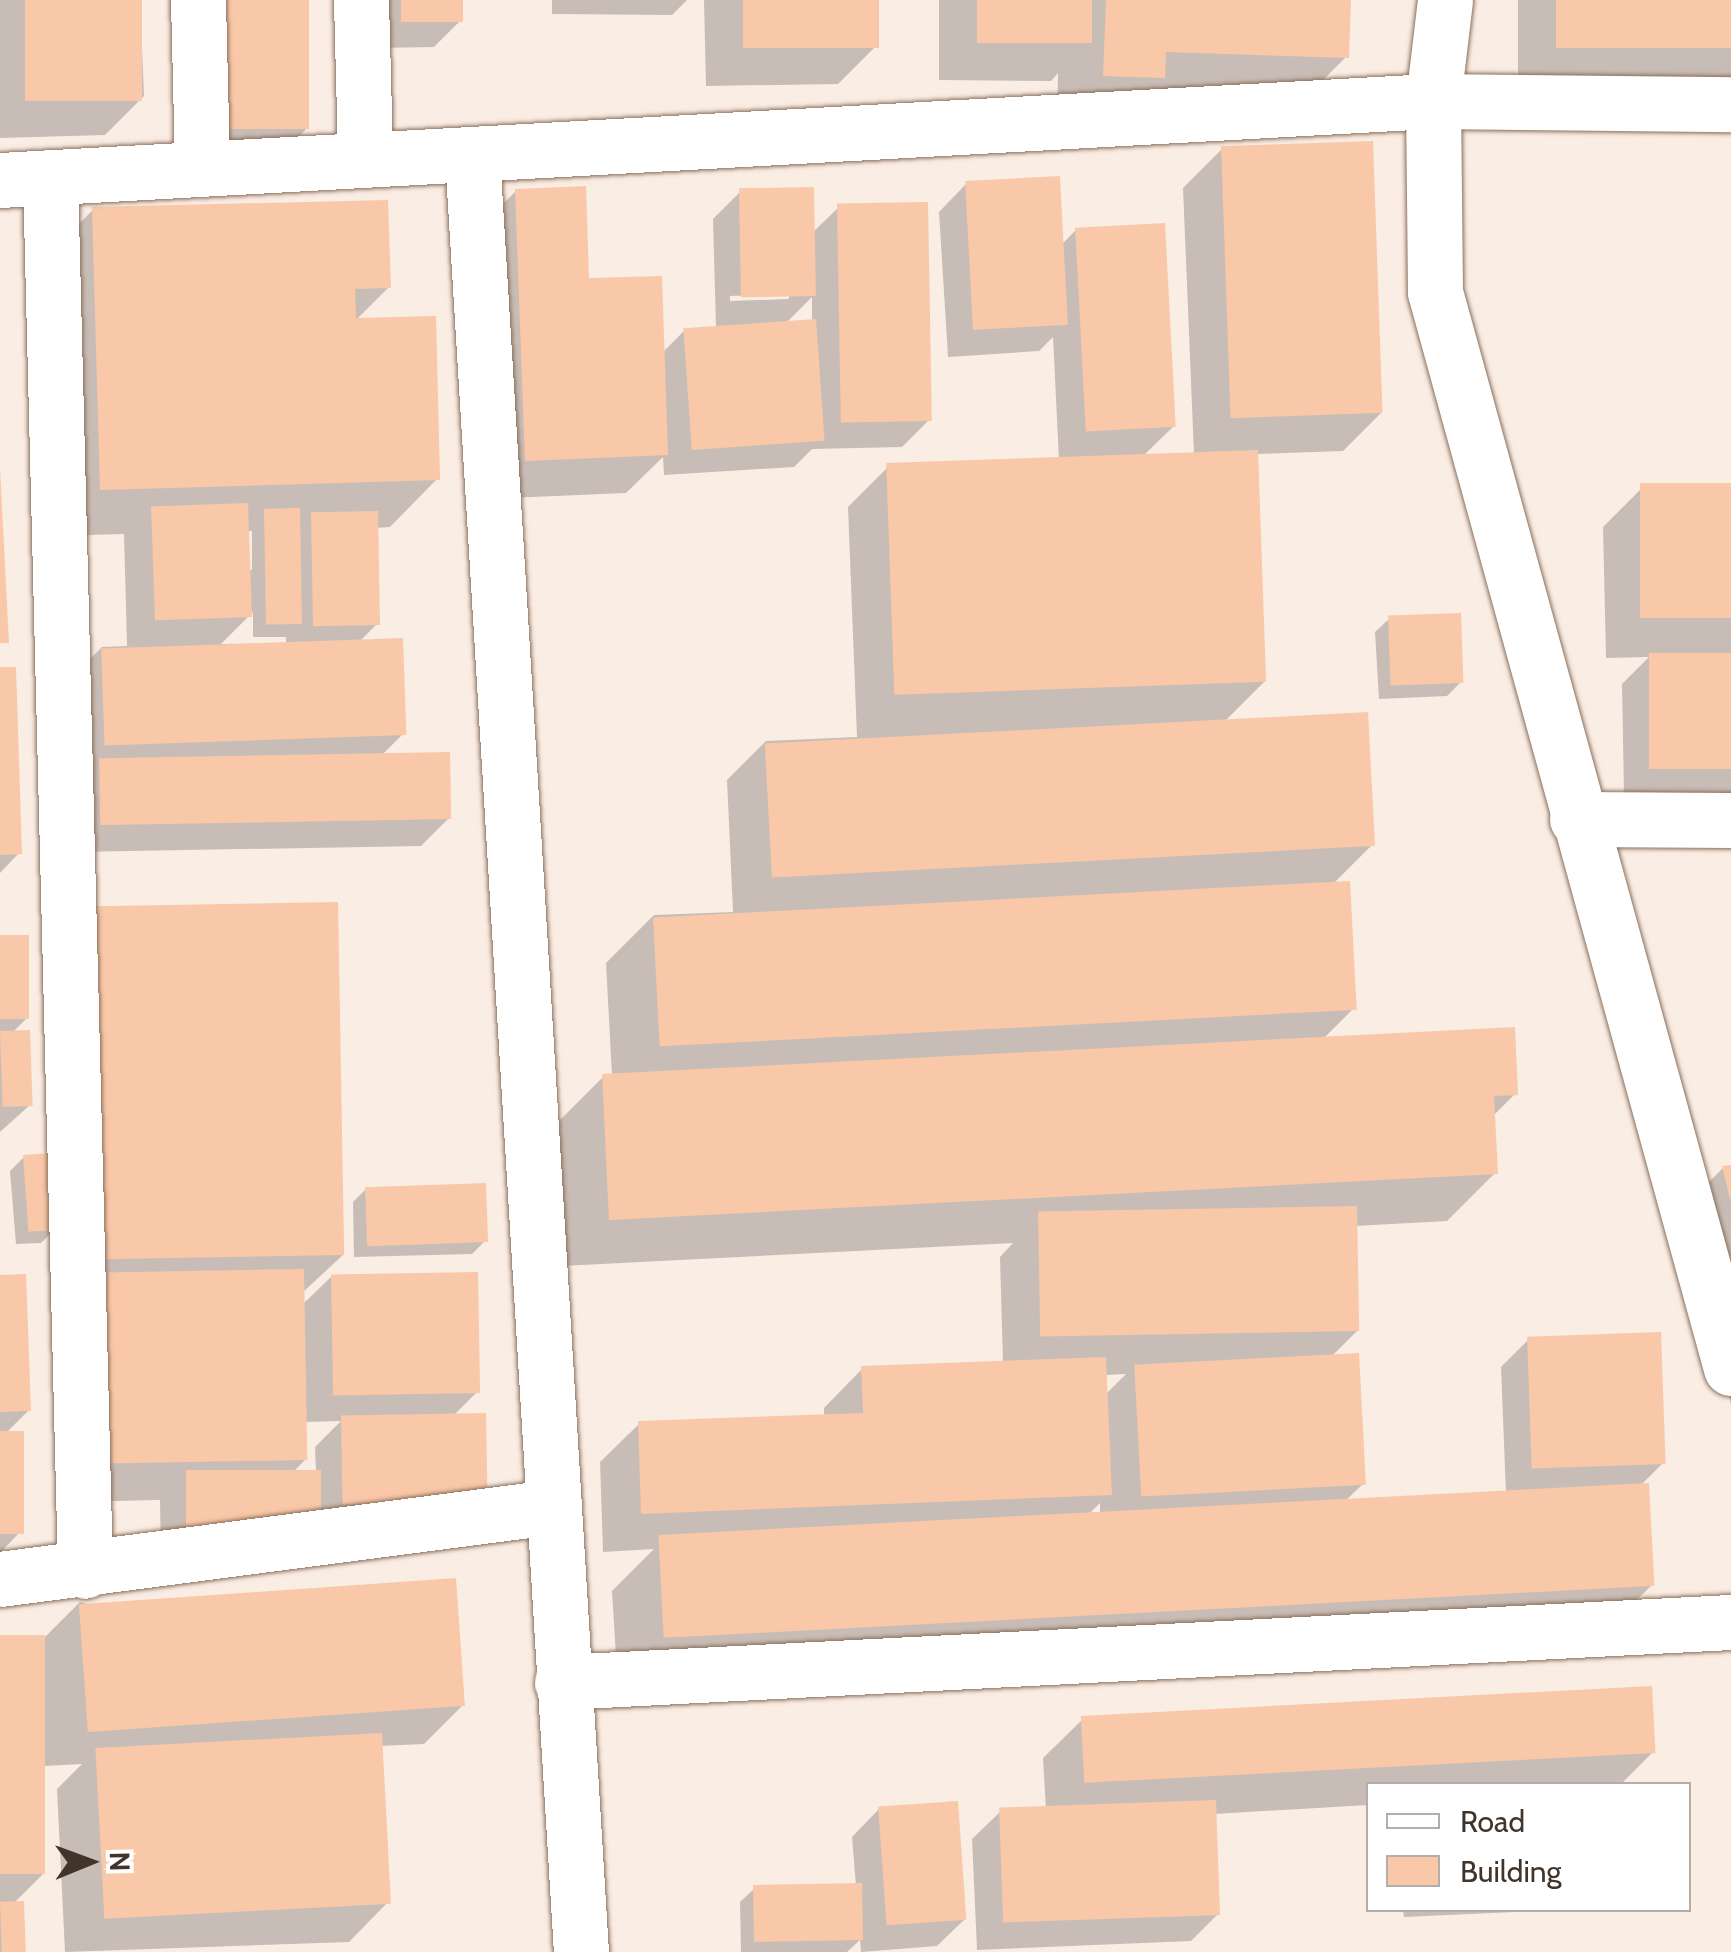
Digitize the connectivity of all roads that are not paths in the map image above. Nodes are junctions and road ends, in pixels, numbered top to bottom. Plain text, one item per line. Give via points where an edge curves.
1 (198, 0) edge
2 (361, 0) edge
3 (1444, 0) edge
4 (1434, 101) junction
5 (1731, 104) edge
6 (472, 155) junction
7 (365, 158) junction
8 (202, 168) junction
9 (25, 178) edge
10 (1577, 820) junction
11 (1731, 820) edge
12 (1731, 1368) edge
13 (551, 1506) junction
14 (85, 1571) junction
15 (0, 1578) edge
16 (1731, 1622) edge
17 (562, 1682) junction
18 (581, 1952) edge

1 - 8 street
2 - 7 street
3 - 4 street
4 - 5 street
4 - 6 street
4 - 10 street via 1436,292
6 - 7 street
6 - 13 street
7 - 8 street
8 - 9 street
9 - 14 street
10 - 11 street
10 - 12 street
13 - 14 street
13 - 17 street
14 - 15 street
16 - 17 street
17 - 18 street

